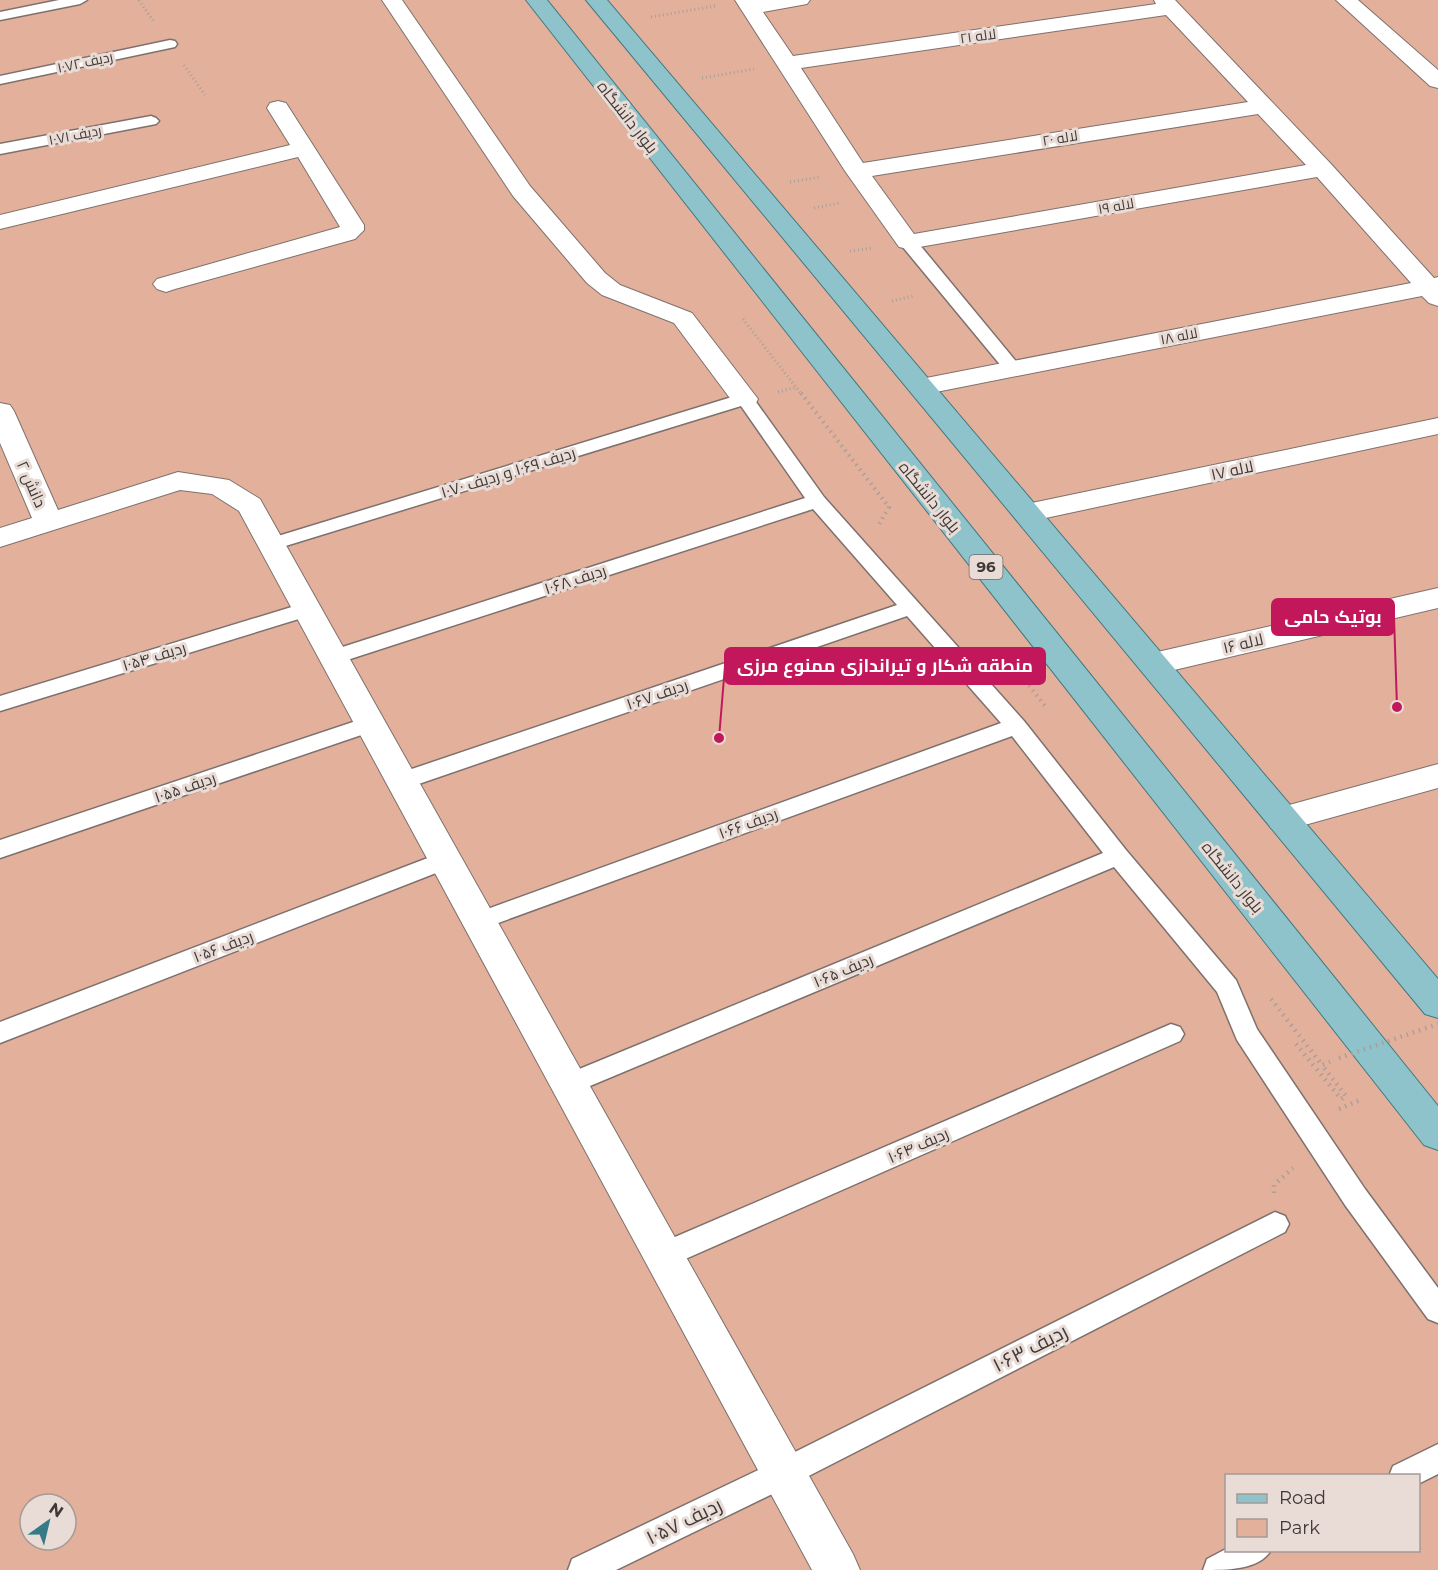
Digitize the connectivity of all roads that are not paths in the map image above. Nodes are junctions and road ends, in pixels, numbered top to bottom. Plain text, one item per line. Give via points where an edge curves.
1 (80, 0) edge
2 (392, 0) edge
3 (536, 0) edge
4 (596, 0) edge
5 (800, 0) edge
6 (1346, 0) edge
7 (746, 3) edge
8 (1168, 4) edge
9 (0, 16) edge
10 (170, 44) dead end
11 (785, 64) junction
12 (0, 80) edge
13 (1438, 81) edge
14 (1264, 106) junction
15 (278, 108) dead end
16 (151, 121) dead end
17 (0, 149) edge
18 (304, 149) junction
19 (1323, 169) junction
20 (857, 171) junction
21 (0, 222) edge
22 (908, 242) junction
23 (166, 284) dead end
24 (1434, 290) edge
25 (1013, 369) junction
26 (921, 387) junction
27 (745, 399) junction
28 (0, 411) edge
29 (1438, 426) edge
30 (817, 501) junction
31 (1027, 513) junction
32 (49, 523) junction
33 (0, 538) edge
34 (272, 544) junction
35 (1438, 598) edge
36 (913, 607) junction
37 (308, 609) junction
38 (333, 657) junction
39 (1153, 664) junction
40 (0, 704) edge
41 (371, 724) junction
42 (1016, 726) junction
43 (1438, 776) edge
44 (402, 781) junction
45 (1283, 819) junction
46 (0, 849) edge
47 (1118, 856) junction
48 (446, 860) junction
49 (479, 921) junction
50 (1438, 1004) edge
51 (0, 1033) edge
52 (1171, 1034) dead end
53 (569, 1084) junction
54 (1438, 1134) edge
55 (1275, 1224) dead end
56 (664, 1255) junction
57 (1438, 1310) edge
58 (1438, 1458) edge
59 (784, 1473) junction
60 (1408, 1474) edge
61 (1254, 1552) edge
62 (583, 1570) edge
63 (837, 1570) edge
64 (1218, 1570) edge

1 - 9 lane
2 - 27 street via 521,191 596,278 611,290 683,318
3 - 54 main road, بلوار دانشگاه / 96
4 - 26 main road
5 - 7 street
6 - 13 street
7 - 11 street
8 - 11 street, لاله ۲۱
8 - 14 street
10 - 12 lane, ردیف ۱۰۷۲
11 - 20 street
14 - 19 street
14 - 20 street, لاله ۲۰
15 - 18 street
16 - 17 lane, ردیف ۱۰۷۱
18 - 21 street
18 - 23 street via 352,230
19 - 22 street, لاله ۱۹
19 - 24 street
20 - 22 street
22 - 25 lane
24 - 25 street, لاله ۱۸
25 - 26 street, لاله ۱۸
26 - 31 main road
27 - 30 lane
27 - 34 lane, ردیف ۱۰۶۹ و ردیف ۱۰۷۰
28 - 32 street, دانش ۲
29 - 31 street, لاله ۱۷
30 - 36 lane
30 - 38 lane, ردیف ۱۰۶۸
31 - 39 main road
32 - 33 street
32 - 34 street via 178,481 219,486 250,505
34 - 37 street
35 - 39 street, لاله ۱۶
36 - 42 lane
36 - 44 lane, ردیف ۱۰۶۷
37 - 38 street
37 - 40 lane, ردیف ۱۰۵۴
38 - 41 street
39 - 45 main road
41 - 44 street
41 - 46 lane, ردیف ۱۰۵۵
42 - 47 lane
42 - 49 lane, ردیف ۱۰۶۶
43 - 45 street
44 - 48 street
45 - 50 main road
47 - 53 lane, ردیف ۱۰۶۵
47 - 57 lane via 1227,987 1252,1042 1355,1197
48 - 49 street
48 - 51 lane, ردیف ۱۰۵۶
49 - 53 street
52 - 56 lane, ردیف ۱۰۶۴
53 - 56 street
55 - 59 lane, ردیف ۱۰۶۳
56 - 59 street
58 - 60 lane
59 - 62 lane, ردیف ۱۰۵۷
59 - 63 street
61 - 64 lane

